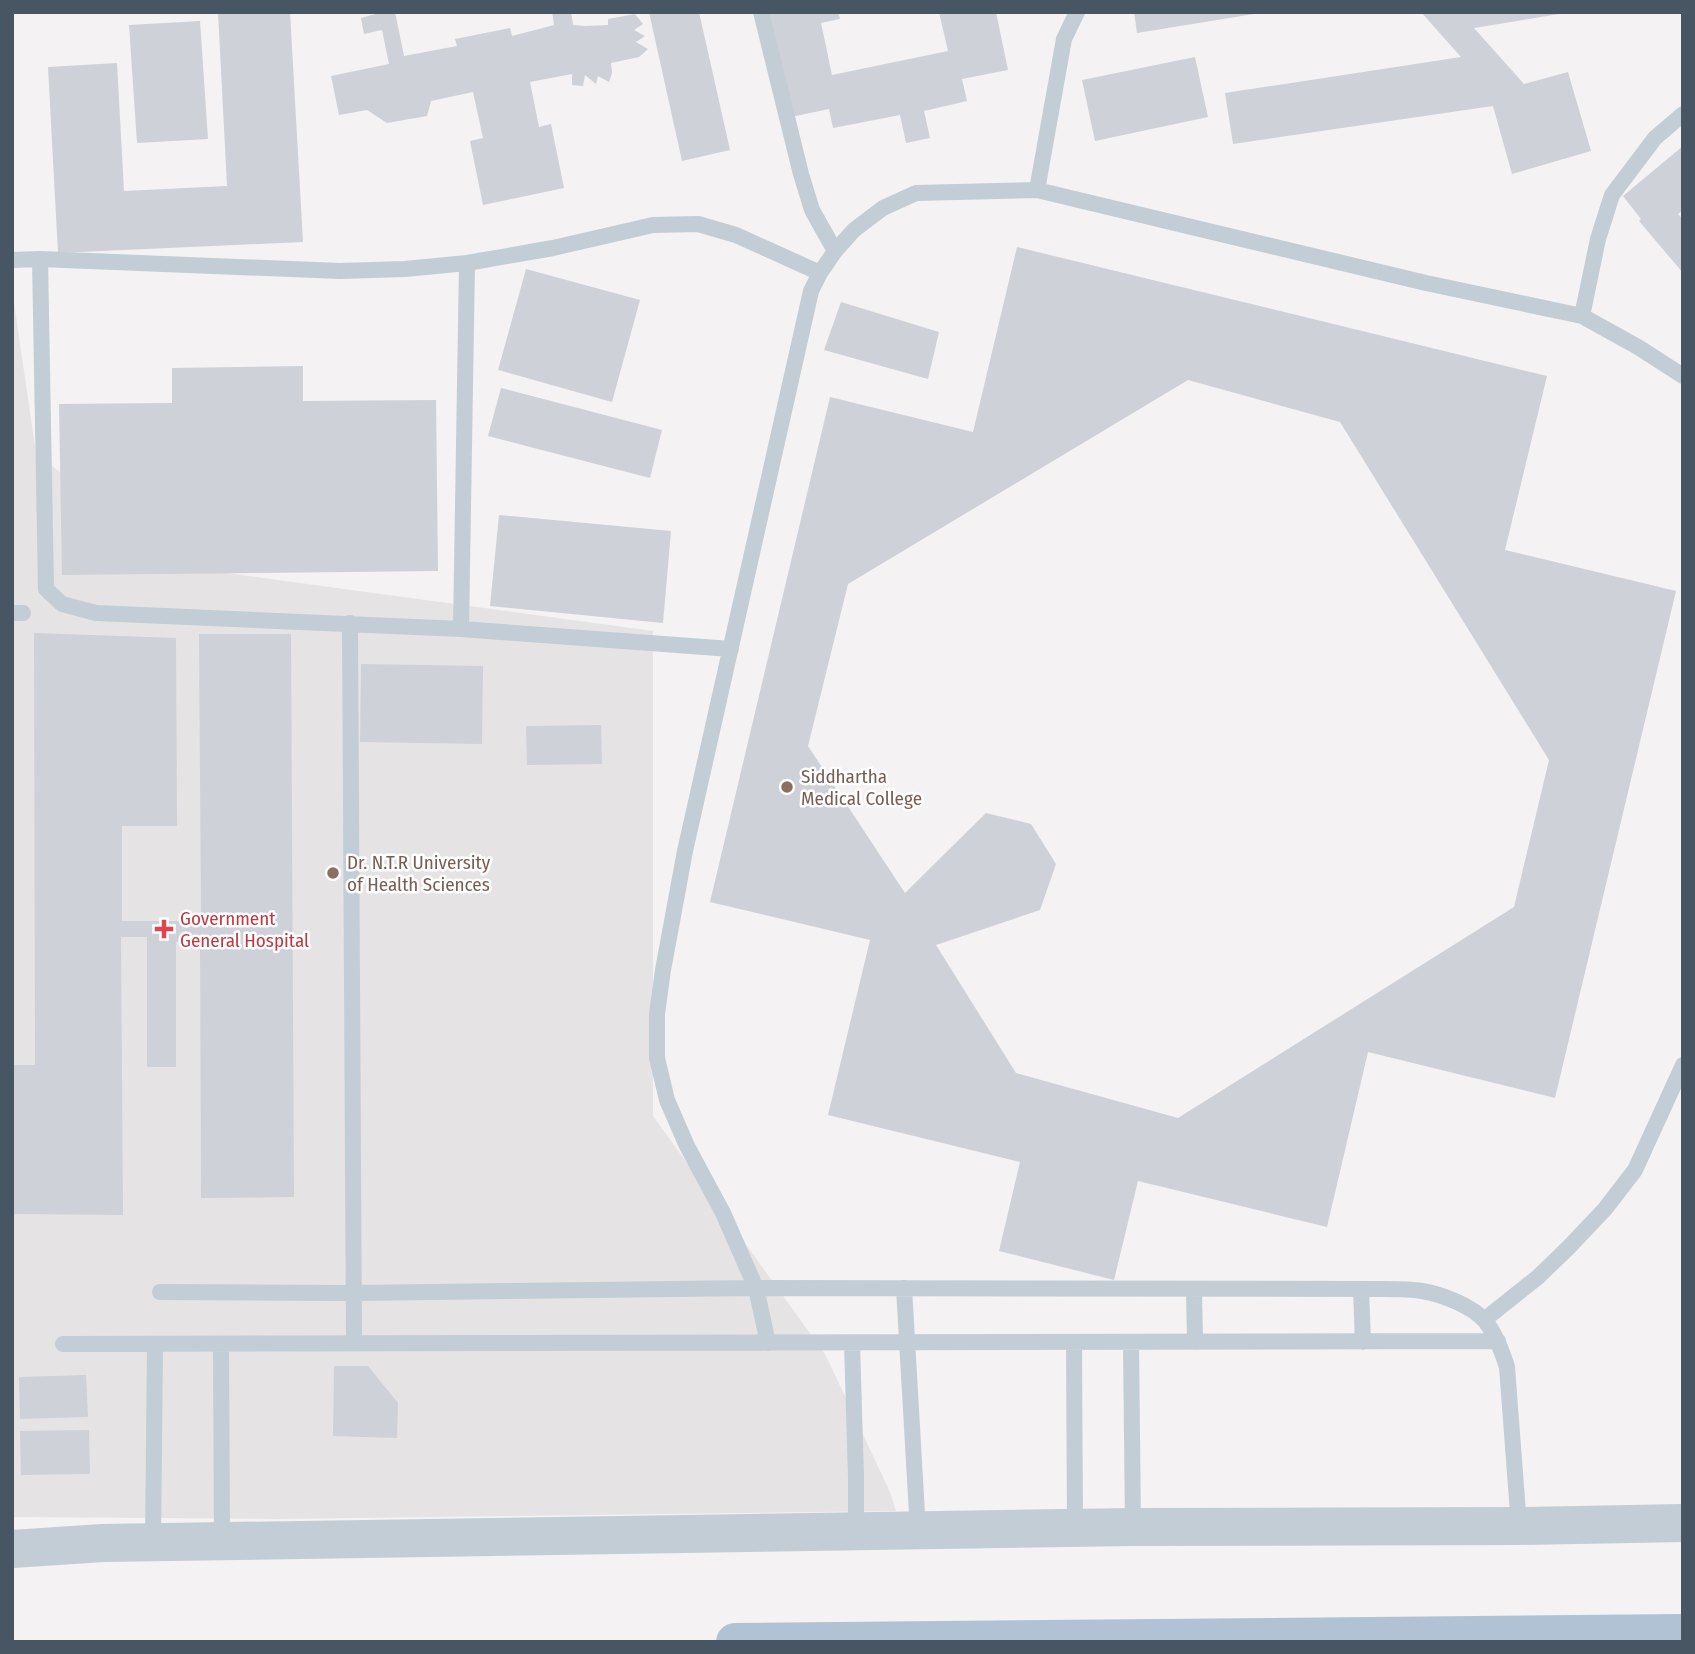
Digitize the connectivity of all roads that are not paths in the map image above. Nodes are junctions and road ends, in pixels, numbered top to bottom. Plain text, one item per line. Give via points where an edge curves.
1 (761, 12) edge
2 (1077, 12) edge
3 (1683, 114) edge
4 (1037, 190) junction
5 (835, 251) junction
6 (40, 259) junction
7 (12, 260) edge
8 (467, 263) junction
9 (820, 273) junction
10 (1582, 316) junction
11 (1683, 376) edge
12 (350, 623) junction
13 (461, 629) junction
14 (731, 649) junction
15 (1683, 1065) edge
16 (756, 1288) junction
17 (904, 1288) junction
18 (1194, 1289) junction
19 (1361, 1289) junction
20 (160, 1292) dead end
21 (354, 1293) junction
22 (1485, 1320) junction
23 (1498, 1341) junction
24 (1131, 1342) junction
25 (1195, 1342) junction
26 (1363, 1342) junction
27 (155, 1343) junction
28 (354, 1343) junction
29 (768, 1343) junction
30 (852, 1343) junction
31 (907, 1343) junction
32 (1074, 1343) junction
33 (63, 1344) dead end
34 (221, 1344) junction
35 (1683, 1523) edge
36 (1519, 1526) junction
37 (1133, 1527) junction
38 (1075, 1528) junction
39 (856, 1531) junction
40 (918, 1531) junction
41 (222, 1542) junction
42 (153, 1543) junction
43 (12, 1549) edge
44 (1683, 1633) edge
45 (735, 1642) edge

1 - 5 lane via 804,186
2 - 4 lane via 1064,39
3 - 10 lane via 1655,138 1612,195
4 - 5 lane via 916,193 883,208
4 - 10 lane
5 - 9 lane
6 - 7 lane
6 - 8 lane via 340,271
6 - 12 lane via 46,589 62,604 96,613
8 - 9 lane via 653,225 698,224 736,235
8 - 13 lane
9 - 14 lane via 798,344
10 - 11 lane
12 - 13 lane
12 - 21 lane
13 - 14 lane
14 - 16 lane via 667,946 657,1014 657,1058 667,1100
15 - 22 lane via 1635,1170 1605,1209 1538,1277
16 - 17 lane
16 - 21 lane
16 - 29 lane
17 - 18 lane
17 - 31 lane
18 - 19 lane
18 - 25 lane
19 - 22 lane via 1421,1290
19 - 26 lane
20 - 21 lane
21 - 28 lane
22 - 23 lane
23 - 26 lane
23 - 36 lane via 1507,1367
24 - 25 lane
24 - 32 lane
24 - 37 lane
25 - 26 lane
27 - 33 lane
27 - 34 lane
27 - 42 lane
28 - 29 lane
28 - 34 lane
29 - 30 lane
30 - 31 lane
30 - 39 lane
31 - 32 lane
31 - 40 lane
32 - 38 lane
34 - 41 lane
35 - 36 street
36 - 37 street
37 - 38 street
38 - 40 street
39 - 40 street
39 - 41 street
41 - 42 street
42 - 43 street
44 - 45 main road

